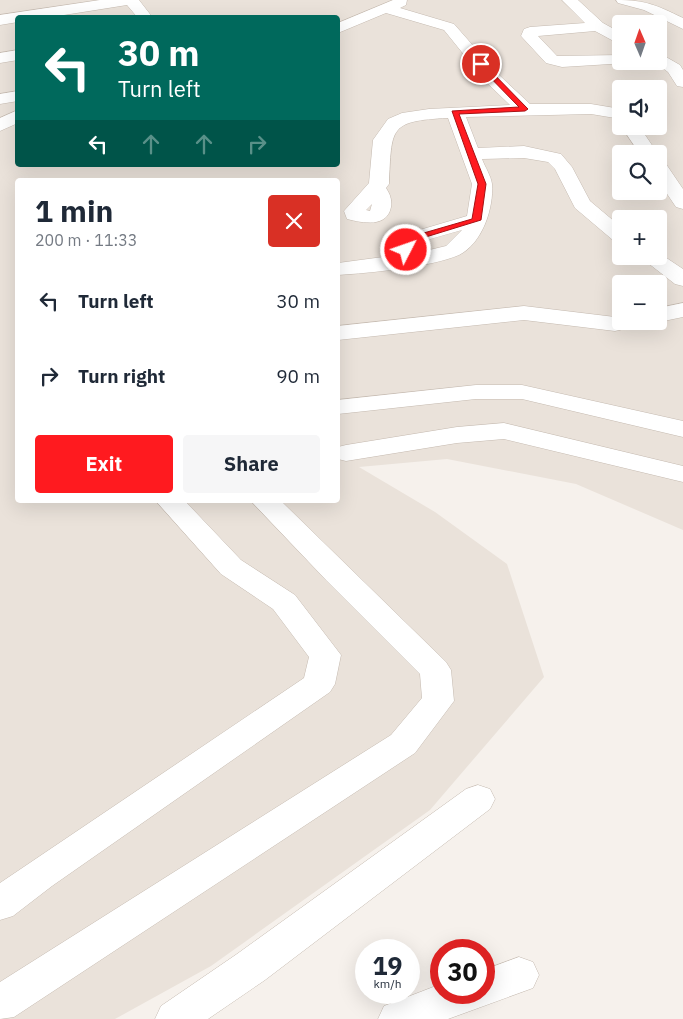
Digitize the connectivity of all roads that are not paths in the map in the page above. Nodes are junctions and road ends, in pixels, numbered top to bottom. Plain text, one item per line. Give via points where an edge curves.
1 (130, 0) edge
2 (412, 0) edge
3 (569, 0) edge
4 (624, 0) edge
5 (654, 4) edge
6 (595, 7) junction
7 (384, 8) junction
8 (32, 15) edge
9 (143, 15) edge
10 (15, 18) edge
11 (0, 20) edge
12 (683, 24) edge
13 (598, 26) junction
14 (340, 27) edge
15 (612, 35) edge
16 (15, 56) edge
17 (0, 58) edge
18 (612, 60) edge
19 (668, 65) edge
20 (683, 82) edge
21 (15, 96) edge
22 (0, 99) edge
23 (525, 109) junction
24 (455, 112) junction
25 (612, 112) edge
26 (15, 116) edge
27 (0, 126) edge
28 (470, 154) junction
29 (667, 180) edge
30 (376, 189) dead end
31 (683, 203) edge
32 (612, 229) edge
33 (662, 265) edge
34 (340, 269) edge
35 (683, 279) edge
36 (683, 310) edge
37 (667, 313) edge
38 (612, 324) edge
39 (340, 333) edge
40 (340, 407) edge
41 (683, 429) edge
42 (346, 453) dead end
43 (683, 474) edge
44 (172, 503) edge
45 (267, 503) edge
46 (478, 799) dead end
47 (0, 904) edge
48 (0, 1004) edge
49 (439, 1004) edge
50 (175, 1019) edge
51 (398, 1019) edge

1 - 8 street
1 - 9 street
2 - 7 street
3 - 6 street
4 - 5 street
4 - 6 street
5 - 12 street
6 - 13 street
7 - 14 street
7 - 23 street via 449,27 492,78
10 - 11 street
13 - 15 street
13 - 18 street via 530,32 530,36 552,60
16 - 17 street
19 - 20 street
21 - 22 street
23 - 24 street
23 - 25 street via 591,109
24 - 28 street
24 - 30 street via 408,117 394,123 382,140
26 - 27 street
28 - 32 street via 524,152 554,158 582,204
28 - 34 street via 482,184 476,225 467,238 453,250 418,260
29 - 31 street
33 - 35 street
36 - 37 street
38 - 39 street via 524,313
40 - 41 street via 476,392 522,392
42 - 43 street via 504,431
44 - 47 street via 231,567 284,602 325,654 319,684
45 - 48 street via 435,670 438,701 403,744
46 - 50 street via 251,968
49 - 51 street

